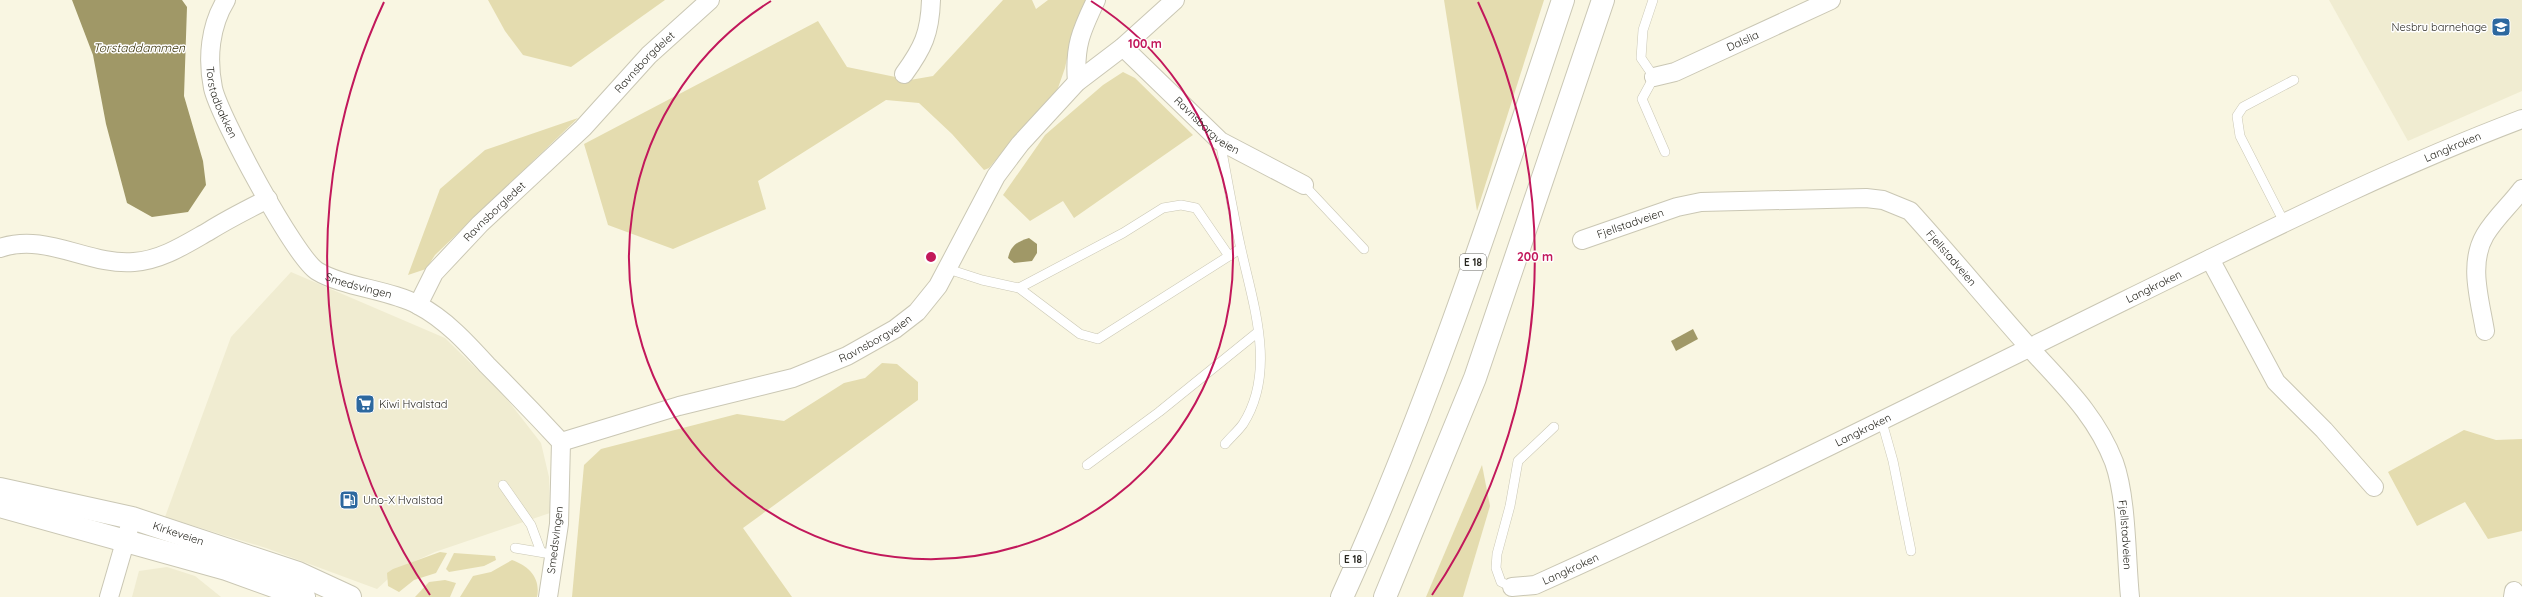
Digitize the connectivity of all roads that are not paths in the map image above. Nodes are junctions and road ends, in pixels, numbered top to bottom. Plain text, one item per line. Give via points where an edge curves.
1 (226, 0) edge
2 (710, 0) edge
3 (931, 0) edge
4 (1096, 0) edge
5 (1175, 0) edge
6 (1563, 0) edge
7 (1603, 0) edge
8 (1653, 0) edge
9 (1831, 0) edge
10 (1123, 47) junction
11 (904, 74) dead end
12 (1654, 77) junction
13 (2294, 80) dead end
14 (1077, 82) junction
15 (2522, 119) edge
16 (583, 128) joint
17 (1220, 142) junction
18 (1665, 152) dead end
19 (1304, 185) joint
20 (2522, 189) edge
21 (268, 199) junction
22 (2285, 224) junction
23 (1582, 240) dead end
24 (0, 248) edge
25 (1240, 248) junction
26 (1364, 249) dead end
27 (1229, 256) junction
28 (2210, 259) junction
29 (948, 269) junction
30 (1019, 288) junction
31 (418, 305) junction
32 (2485, 331) dead end
33 (1258, 332) junction
34 (2029, 348) junction
35 (1882, 422) junction
36 (1554, 427) dead end
37 (561, 442) junction
38 (1225, 444) dead end
39 (1087, 465) dead end
40 (503, 486) dead end
41 (2374, 488) dead end
42 (0, 489) edge
43 (0, 506) edge
44 (132, 518) junction
45 (1377, 521) junction
46 (125, 540) junction
47 (515, 548) dead end
48 (1911, 551) dead end
49 (548, 553) junction
50 (1512, 587) joint
51 (109, 597) edge
52 (304, 597) edge
53 (350, 597) edge
54 (548, 597) edge
55 (1330, 597) edge
56 (1342, 597) edge
57 (1386, 597) edge
58 (2130, 597) edge

1 - 21 street, Torstadbakken via 212,36 209,56 214,89 224,115
2 - 16 street, Ravnsborgdelet via 650,55
3 - 11 street via 926,40
4 - 14 street via 1080,33 1076,49
5 - 10 street, Ravnsborgveien
6 - 45 main road, E 18 via 1438,364
7 - 57 main road via 1475,378
8 - 12 lane via 1643,30 1641,58
9 - 12 street, Dalslia via 1675,72
10 - 14 street, Ravnsborgveien
10 - 17 street, Ravnsborgveien
12 - 18 lane via 1642,99
13 - 22 lane via 2243,107 2237,116 2240,136
14 - 29 street, Ravnsborgveien via 1020,144 996,176
15 - 22 street, Langkroken via 2414,163
16 - 31 street, Ravnsborgledet via 480,224 434,273
17 - 19 street, Ravnsborgveien
17 - 25 lane
19 - 26 lane
20 - 32 street via 2486,234 2479,250 2476,274
21 - 24 street via 180,249 135,262 114,262 58,246 26,244
21 - 31 street, Smedsvingen via 297,250 317,270
22 - 28 street, Langkroken
23 - 34 street, Fjellstadveien via 1677,207 1701,202 1866,198 1883,200 1910,212
25 - 27 lane
25 - 33 lane
27 - 30 lane via 1098,339 1080,334
27 - 30 lane via 1196,208 1181,205 1163,208 1123,233
28 - 34 street, Langkroken
28 - 41 street via 2276,382 2324,430
29 - 30 lane
29 - 37 street, Ravnsborgveien via 917,312 895,329 847,356 793,378 672,408
31 - 37 street, Smedsvingen via 456,333
33 - 38 lane via 1258,384 1252,406 1243,424
33 - 39 lane via 1159,412
34 - 35 street, Langkroken
34 - 58 street, Fjellstadveien via 2070,390 2102,436 2114,463 2121,500
35 - 48 lane via 1893,461
35 - 50 street, Langkroken via 1535,585
36 - 50 lane via 1518,461 1496,568 1501,582
37 - 49 street, Smedsvingen via 559,524
40 - 49 lane
42 - 44 main road, Kirkeveien
43 - 46 main road, Kirkeveien
44 - 46 street
44 - 53 main road, Kirkeveien via 298,573
45 - 55 main road, E 18
45 - 56 main road, E 18
46 - 51 street
46 - 52 main road, Kirkeveien via 226,569
47 - 49 lane
49 - 54 street, Smedsvingen

